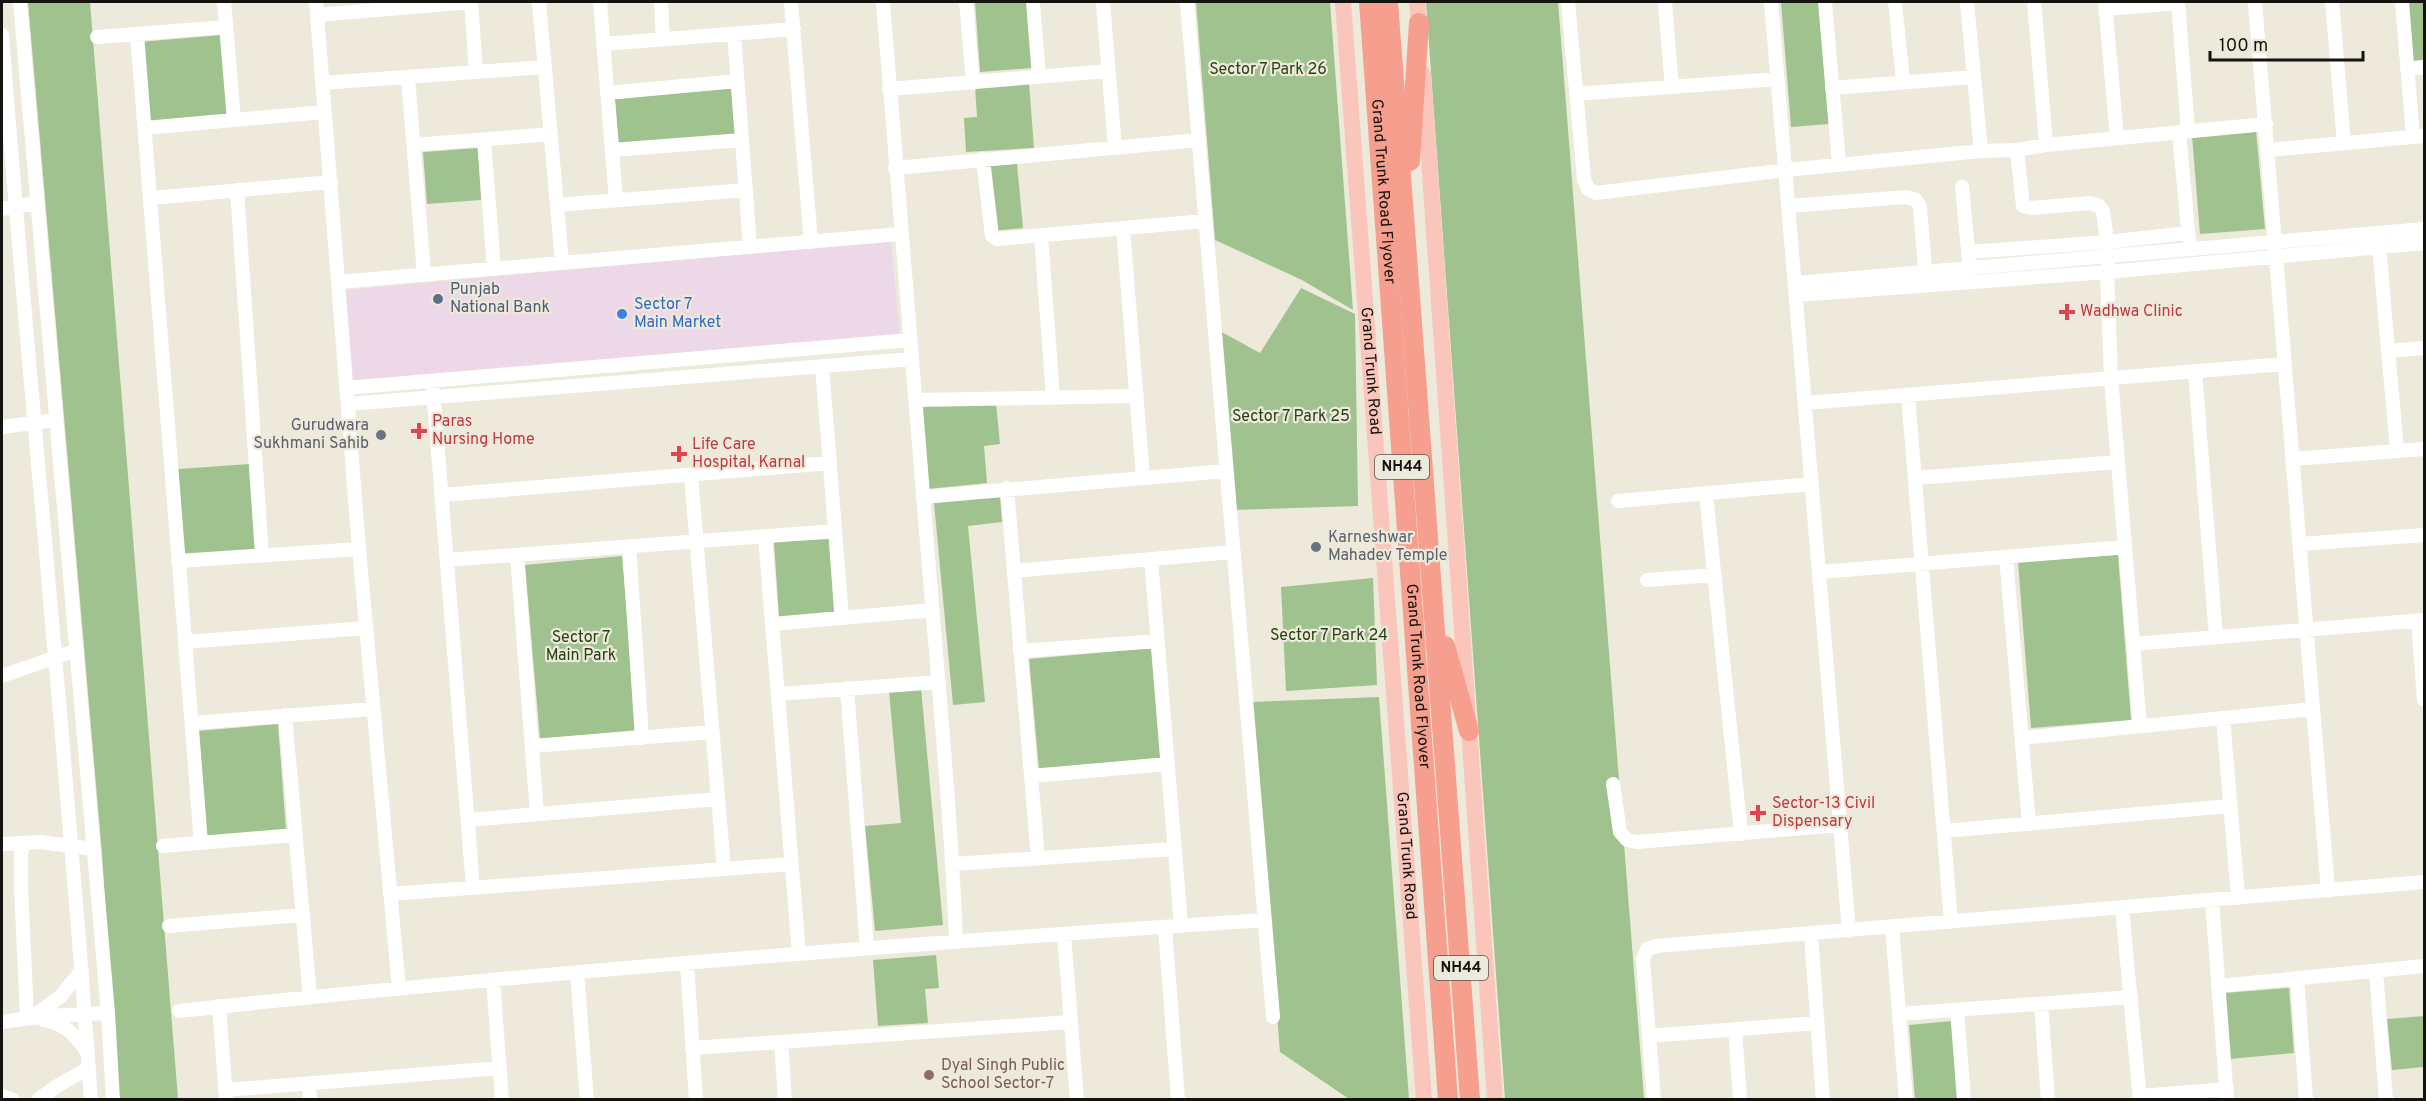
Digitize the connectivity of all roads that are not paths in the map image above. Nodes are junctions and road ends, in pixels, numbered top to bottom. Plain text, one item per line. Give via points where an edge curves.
1 (20, 2) edge
2 (224, 2) edge
3 (471, 2) edge
4 (539, 2) edge
5 (600, 2) edge
6 (661, 2) edge
7 (791, 2) edge
8 (883, 2) edge
9 (966, 2) edge
10 (1033, 2) edge
11 (1103, 2) edge
12 (1187, 2) edge
13 (1343, 2) edge
14 (1358, 2) edge
15 (1369, 2) edge
16 (1388, 2) edge
17 (1417, 2) edge
18 (1568, 2) edge
19 (1665, 2) edge
20 (1771, 2) edge
21 (1825, 2) edge
22 (1895, 2) edge
23 (1967, 2) edge
24 (2034, 2) edge
25 (2178, 2) edge
26 (2255, 2) edge
27 (2332, 2) edge
28 (2402, 2) edge
29 (403, 4) edge
30 (2106, 5) edge
31 (316, 8) edge
32 (1419, 23) junction
33 (226, 27) junction
34 (794, 29) junction
35 (137, 34) junction
36 (734, 34) junction
37 (2, 35) edge
38 (98, 38) dead end
39 (663, 39) junction
40 (603, 44) junction
41 (545, 67) junction
42 (2424, 67) edge
43 (2407, 69) junction
44 (1108, 71) junction
45 (476, 72) junction
46 (408, 77) junction
47 (1039, 77) junction
48 (1974, 77) junction
49 (1778, 79) junction
50 (737, 81) junction
51 (1903, 82) junction
52 (322, 83) junction
53 (973, 83) junction
54 (1672, 87) junction
55 (1832, 88) junction
56 (889, 89) junction
57 (607, 93) junction
58 (1576, 94) junction
59 (1376, 96) junction
60 (324, 112) junction
61 (234, 120) junction
62 (2266, 124) junction
63 (145, 128) junction
64 (2184, 131) junction
65 (551, 135) junction
66 (2419, 136) edge
67 (2117, 138) junction
68 (484, 140) junction
69 (742, 140) junction
70 (1198, 140) junction
71 (2344, 143) junction
72 (414, 145) junction
73 (2046, 145) junction
74 (1115, 147) junction
75 (612, 150) junction
76 (2017, 150) junction
77 (2268, 150) junction
78 (1981, 151) junction
79 (983, 159) junction
80 (1839, 165) junction
81 (895, 168) junction
82 (1786, 170) junction
83 (331, 182) junction
84 (1962, 187) dead end
85 (237, 190) junction
86 (746, 190) junction
87 (151, 198) junction
88 (616, 200) junction
89 (1402, 200) junction
90 (37, 203) junction
91 (557, 205) junction
92 (1789, 206) junction
93 (8, 208) edge
94 (1205, 221) junction
95 (1123, 229) junction
96 (2424, 229) edge
97 (2188, 233) junction
98 (900, 234) junction
99 (1041, 236) junction
100 (811, 242) junction
101 (2107, 242) junction
102 (2424, 243) edge
103 (750, 247) junction
104 (2379, 247) junction
105 (2190, 249) junction
106 (2276, 249) junction
107 (1969, 252) junction
108 (2109, 256) junction
109 (562, 263) junction
110 (1970, 268) junction
111 (494, 269) junction
112 (2107, 272) junction
113 (424, 275) junction
114 (1926, 278) junction
115 (338, 282) junction
116 (1796, 289) junction
117 (910, 340) junction
118 (2424, 348) edge
119 (2388, 351) junction
120 (717, 357) junction
121 (912, 360) junction
122 (2285, 364) junction
123 (822, 366) junction
124 (567, 370) junction
125 (2195, 372) junction
126 (718, 374) junction
127 (2111, 378) junction
128 (433, 381) junction
129 (567, 386) junction
130 (346, 388) junction
131 (1908, 395) junction
132 (1137, 396) junction
133 (434, 397) junction
134 (1053, 397) junction
135 (916, 400) junction
136 (1806, 403) junction
137 (348, 404) junction
138 (56, 420) junction
139 (34, 424) junction
140 (2, 427) edge
141 (2424, 449) edge
142 (2397, 451) junction
143 (2293, 459) junction
144 (2118, 462) junction
145 (830, 463) junction
146 (1226, 471) junction
147 (691, 475) junction
148 (1143, 478) junction
149 (1915, 478) junction
150 (1812, 484) junction
151 (1007, 488) junction
152 (1706, 494) junction
153 (442, 495) junction
154 (922, 497) junction
155 (1618, 501) dead end
156 (835, 531) junction
157 (2424, 535) edge
158 (765, 536) junction
159 (696, 541) junction
160 (2300, 544) junction
161 (629, 546) junction
162 (2125, 547) junction
163 (359, 549) junction
164 (1233, 552) junction
165 (262, 555) junction
166 (517, 555) junction
167 (2006, 557) junction
168 (1151, 559) junction
169 (447, 560) junction
170 (178, 561) junction
171 (1922, 563) junction
172 (1014, 571) junction
173 (1820, 572) junction
174 (1714, 575) junction
175 (1647, 580) dead end
176 (1433, 603) junction
177 (932, 610) junction
178 (842, 618) junction
179 (2421, 620) edge
180 (772, 624) junction
181 (366, 628) junction
182 (2307, 629) junction
183 (2216, 637) junction
184 (1158, 641) junction
185 (185, 642) junction
186 (2133, 644) junction
187 (77, 650) junction
188 (1020, 651) junction
189 (56, 657) junction
190 (2, 675) edge
191 (939, 682) junction
192 (847, 688) junction
193 (778, 694) junction
194 (2424, 700) edge
195 (373, 709) junction
196 (2313, 709) junction
197 (285, 715) junction
198 (2223, 718) junction
199 (192, 723) junction
200 (2140, 726) junction
201 (1469, 730) junction
202 (712, 732) junction
203 (642, 738) junction
204 (2022, 738) junction
205 (532, 746) junction
206 (1168, 764) junction
207 (1031, 776) junction
208 (1613, 784) dead end
209 (718, 799) junction
210 (2230, 806) junction
211 (537, 814) junction
212 (468, 820) junction
213 (2029, 824) junction
214 (1840, 825) junction
215 (1944, 831) junction
216 (1741, 834) junction
217 (295, 835) junction
218 (24, 843) junction
219 (201, 843) junction
220 (2, 844) edge
221 (72, 846) junction
222 (163, 846) dead end
223 (94, 849) junction
224 (1174, 849) junction
225 (1038, 859) junction
226 (791, 864) junction
227 (953, 864) junction
228 (724, 869) junction
229 (2424, 882) edge
230 (474, 888) junction
231 (2328, 891) junction
232 (390, 894) junction
233 (2238, 898) junction
234 (2212, 900) junction
235 (2122, 908) junction
236 (303, 915) junction
237 (1265, 920) junction
238 (1951, 922) junction
239 (169, 926) dead end
240 (1181, 926) junction
241 (1165, 927) junction
242 (1892, 927) junction
243 (1849, 931) junction
244 (1064, 934) junction
245 (1811, 934) junction
246 (956, 941) junction
247 (867, 948) junction
248 (799, 954) junction
249 (687, 963) junction
250 (2424, 966) edge
251 (82, 970) junction
252 (2376, 971) junction
253 (577, 973) junction
254 (2297, 978) junction
255 (493, 980) junction
256 (2218, 986) junction
257 (399, 989) junction
258 (309, 997) junction
259 (2131, 997) junction
260 (2041, 1004) junction
261 (219, 1006) junction
262 (1957, 1010) junction
263 (179, 1011) dead end
264 (85, 1013) junction
265 (108, 1013) junction
266 (1899, 1014) junction
267 (30, 1017) junction
268 (1273, 1017) dead end
269 (2, 1022) edge
270 (1070, 1022) junction
271 (1817, 1023) junction
272 (1735, 1029) junction
273 (1649, 1036) junction
274 (781, 1042) junction
275 (692, 1048) junction
276 (88, 1061) junction
277 (500, 1068) junction
278 (309, 1083) junction
279 (2227, 1094) edge
280 (226, 1095) edge
281 (2, 1096) edge
282 (2140, 1098) edge
283 (13, 1100) edge
284 (38, 1100) edge
285 (91, 1100) edge
286 (113, 1100) edge
287 (310, 1100) edge
288 (502, 1100) edge
289 (587, 1100) edge
290 (696, 1100) edge
291 (785, 1100) edge
292 (1077, 1100) edge
293 (1179, 1100) edge
294 (1424, 1100) edge
295 (1448, 1100) edge
296 (1470, 1100) edge
297 (1495, 1100) edge
298 (1654, 1100) edge
299 (1740, 1100) edge
300 (1823, 1100) edge
301 (1906, 1100) edge
302 (1964, 1100) edge
303 (2048, 1100) edge
304 (2306, 1100) edge
305 (2386, 1100) edge

1 - 90 street
2 - 33 street
3 - 29 street
3 - 45 street
4 - 41 street
5 - 40 street
6 - 39 street
7 - 34 street
8 - 56 street
9 - 53 street
10 - 47 street
11 - 44 street
12 - 70 street
13 - 294 main road, Grand Trunk Road
14 - 59 highway
15 - 59 highway, Grand Trunk Road Flyover / NH44
16 - 89 highway, Grand Trunk Road Flyover / NH44
17 - 32 main road
18 - 58 street
19 - 54 street
20 - 49 street
21 - 55 street
22 - 51 street
23 - 48 street
24 - 73 street
25 - 30 street
25 - 64 street
26 - 62 street
27 - 71 street
28 - 43 street
29 - 31 street
30 - 67 street
31 - 52 street
32 - 89 highway via 1409,175
32 - 201 main road
33 - 35 street
33 - 61 street
34 - 36 street
34 - 100 street
35 - 38 street
35 - 63 street
36 - 39 street
36 - 50 street
37 - 93 street
39 - 40 street
40 - 57 street
41 - 45 street
41 - 65 street
42 - 43 street
43 - 66 street
44 - 47 street
44 - 74 street
45 - 46 street
46 - 52 street
46 - 72 street
47 - 53 street
48 - 51 street
48 - 78 street
49 - 54 street
49 - 82 street
50 - 57 street
50 - 69 street
51 - 55 street
52 - 60 street
53 - 56 street
54 - 58 street
55 - 80 street
56 - 81 street
57 - 75 street
58 - 82 street via 1584,179 1588,189 1596,193
59 - 295 highway, Grand Trunk Road Flyover / NH44
60 - 61 street
60 - 83 street
61 - 63 street
62 - 64 street
62 - 77 street
63 - 87 street
64 - 67 street
64 - 97 street
65 - 68 street
65 - 91 street
66 - 71 street
67 - 73 street
68 - 72 street
68 - 111 street
69 - 75 street
69 - 86 street
70 - 74 street
70 - 94 street
71 - 77 street
72 - 113 street
73 - 76 street
74 - 79 street
75 - 88 street
76 - 78 street
76 - 101 street via 2023,206 2099,206
77 - 106 street
78 - 80 street
79 - 81 street
79 - 99 street via 994,238
80 - 82 street
81 - 98 street
82 - 92 street
83 - 85 street
83 - 115 street
84 - 107 street
85 - 87 street
85 - 165 street
86 - 88 street
86 - 103 street
87 - 170 street
88 - 91 street
89 - 176 highway, NH44
90 - 93 street
90 - 138 street
91 - 109 street
92 - 114 street via 1906,197 1916,200 1920,207
92 - 116 street
93 - 139 street
94 - 95 street
94 - 146 street
95 - 99 street
95 - 132 street
96 - 106 street
97 - 101 street
97 - 105 street
98 - 100 street
98 - 117 street
99 - 134 street
100 - 103 street
101 - 107 street
101 - 108 street
102 - 104 street
103 - 109 street
104 - 106 street
104 - 119 street
105 - 106 street
105 - 108 street
106 - 112 street
106 - 122 street
107 - 110 street
108 - 110 street
108 - 112 street
109 - 111 street
110 - 114 street
111 - 113 street
112 - 114 street
112 - 127 street
113 - 115 street
114 - 116 street
115 - 130 street
116 - 136 street
117 - 120 street
117 - 121 street
118 - 119 street
119 - 142 street
120 - 124 street
120 - 126 street
121 - 123 street
121 - 135 street
122 - 125 street
122 - 143 street
123 - 126 street
123 - 145 street
124 - 128 street
124 - 129 street
125 - 127 street
125 - 183 street
126 - 129 street
127 - 131 street
127 - 144 street
128 - 130 street
128 - 133 street
129 - 133 street
130 - 137 street
131 - 136 street
131 - 149 street
132 - 134 street
132 - 148 street
133 - 137 street
133 - 153 street
134 - 135 street
135 - 154 street
136 - 150 street
137 - 163 street
138 - 139 street
138 - 187 street
139 - 140 street
139 - 189 street
141 - 142 street
142 - 143 street
143 - 160 street
144 - 149 street
144 - 162 street
145 - 147 street
145 - 156 street
146 - 148 street
146 - 164 street
147 - 153 street
147 - 159 street
148 - 151 street
149 - 171 street
150 - 152 street
150 - 173 street
151 - 154 street
151 - 172 street
152 - 155 street
152 - 174 street
153 - 169 street
154 - 177 street
156 - 158 street
156 - 178 street
157 - 160 street
158 - 159 street
158 - 180 street
159 - 161 street
159 - 202 street
160 - 182 street
161 - 166 street
161 - 203 street
162 - 167 street
162 - 186 street
163 - 165 street
163 - 181 street
164 - 168 street
164 - 237 street
165 - 170 street
166 - 169 street
166 - 205 street
167 - 171 street
167 - 204 street
168 - 172 street
168 - 184 street
169 - 212 street
170 - 185 street
171 - 173 street
171 - 215 street
172 - 188 street
173 - 214 street
174 - 175 street
174 - 216 street
176 - 201 highway
176 - 296 highway, Grand Trunk Road Flyover / NH44
177 - 178 street
177 - 191 street
178 - 180 street
179 - 182 street
179 - 194 street
180 - 193 street
181 - 185 street
181 - 195 street
182 - 183 street
182 - 196 street
183 - 186 street
184 - 188 street
184 - 206 street
185 - 199 street
186 - 200 street
187 - 189 street
187 - 223 street
188 - 207 street
189 - 190 street
189 - 221 street
191 - 192 street
191 - 227 street
192 - 193 street
192 - 247 street
193 - 226 street
195 - 197 street
195 - 232 street
196 - 198 street
196 - 231 street
197 - 199 street
197 - 217 street
198 - 200 street
198 - 210 street
199 - 219 street
200 - 204 street
201 - 297 main road
202 - 203 street
202 - 209 street
203 - 205 street
204 - 213 street
205 - 211 street
206 - 207 street
206 - 224 street
207 - 225 street
208 - 216 street via 1620,832 1627,840
209 - 211 street
209 - 228 street
210 - 213 street
210 - 233 street
211 - 212 street
212 - 230 street
213 - 215 street
214 - 216 street
214 - 243 street
215 - 238 street
217 - 219 street
217 - 236 street
218 - 220 street
218 - 221 street
218 - 267 street via 21,886
219 - 222 street
221 - 223 street
221 - 251 street
223 - 265 street
224 - 225 street
224 - 240 street
225 - 227 street
226 - 228 street
226 - 248 street
227 - 246 street
228 - 230 street
229 - 231 street
230 - 232 street
231 - 233 street
232 - 257 street
233 - 234 street
234 - 235 street
234 - 256 street
235 - 238 street
235 - 259 street
236 - 239 street
236 - 258 street
237 - 240 street
237 - 268 street
238 - 242 street
240 - 241 street
241 - 244 street
241 - 293 street
242 - 243 street
242 - 266 street
243 - 245 street
244 - 246 street
244 - 270 street
245 - 271 street
245 - 273 street via 1647,949 1643,959
246 - 247 street
247 - 248 street
248 - 249 street
249 - 253 street
249 - 275 street
250 - 252 street
251 - 264 street
251 - 267 street via 60,997
252 - 254 street
252 - 305 street
253 - 255 street
253 - 289 street
254 - 256 street
254 - 304 street
255 - 257 street
255 - 277 street
256 - 279 street
257 - 258 street
258 - 261 street
259 - 260 street
259 - 282 street
260 - 262 street
260 - 303 street
261 - 263 street
261 - 280 street
262 - 266 street
262 - 302 street
264 - 265 street
264 - 267 street
264 - 276 street
265 - 286 street
266 - 301 street
267 - 269 street
267 - 276 street via 64,1026 75,1035
270 - 274 street
270 - 292 street
271 - 272 street
271 - 300 street
272 - 273 street
272 - 299 street
273 - 298 street
274 - 275 street
274 - 291 street
275 - 290 street
276 - 284 street
276 - 285 street
277 - 278 street
277 - 288 street
278 - 280 street
278 - 287 street
279 - 282 street
281 - 283 street

